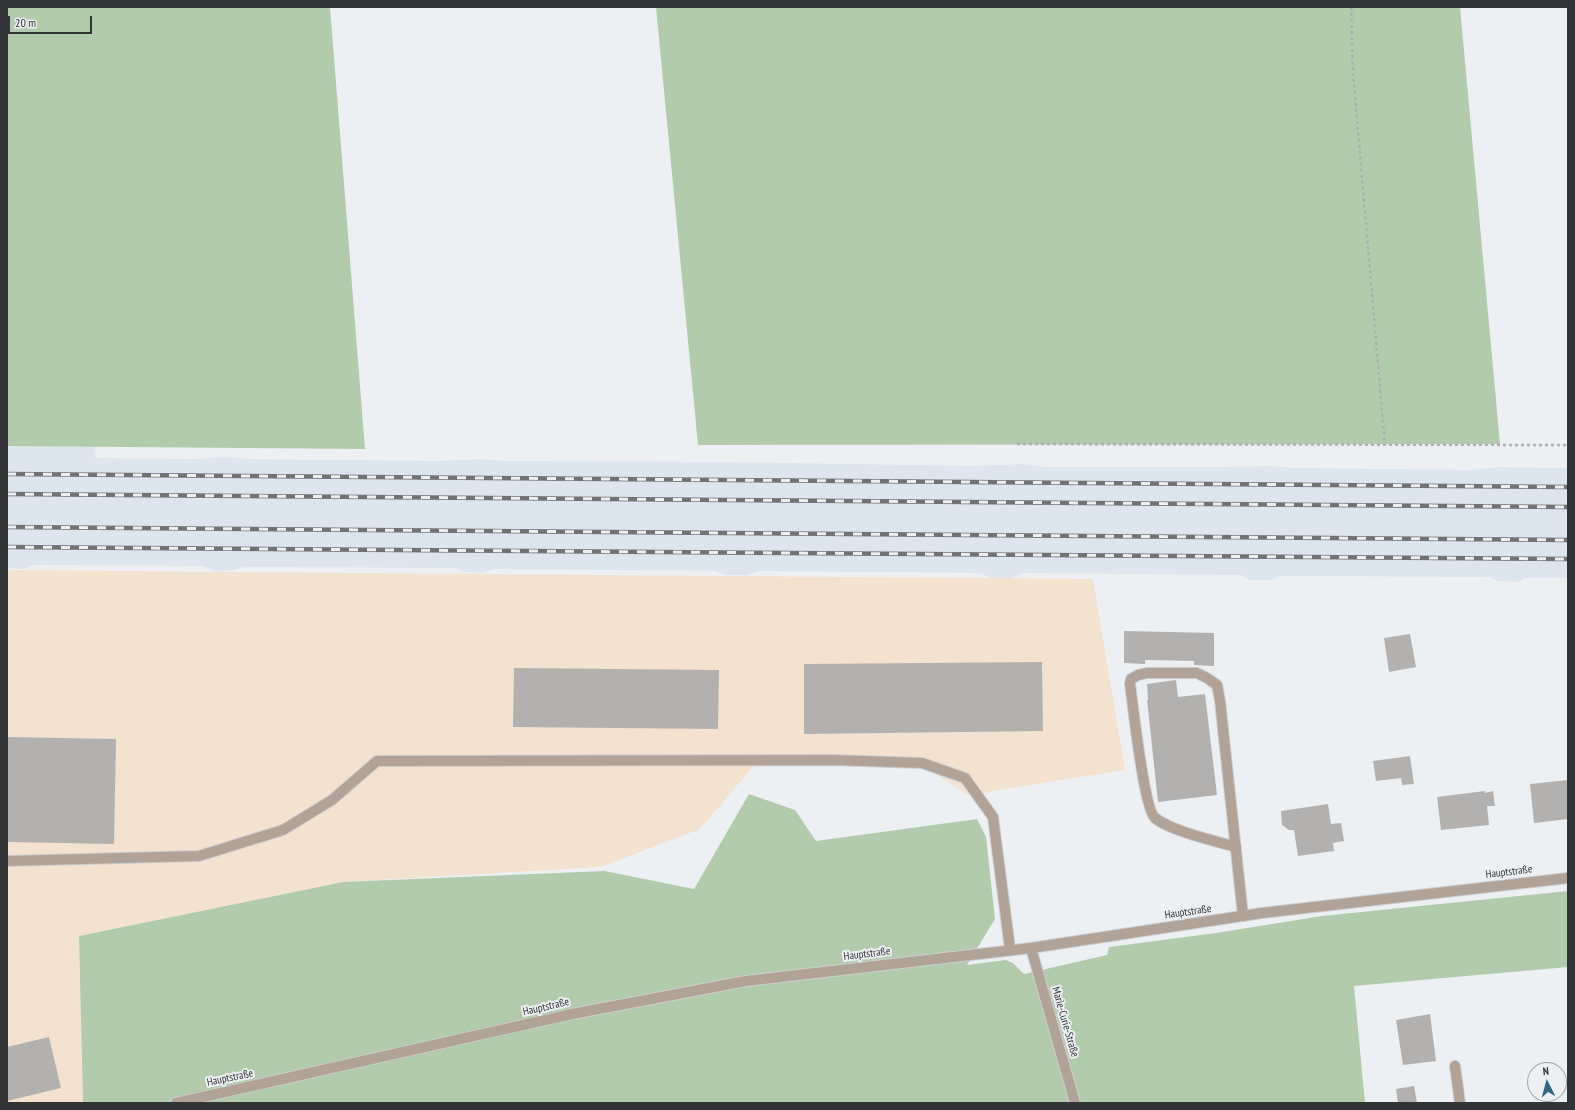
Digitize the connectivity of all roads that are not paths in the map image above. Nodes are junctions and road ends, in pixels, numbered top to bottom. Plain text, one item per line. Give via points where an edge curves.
1 (1236, 847) junction
2 (7, 862) edge
3 (1568, 878) edge
4 (1243, 916) junction
5 (1031, 948) junction
6 (1010, 949) junction
7 (1455, 1066) dead end
8 (176, 1103) edge
9 (1075, 1103) edge
10 (1460, 1103) edge

1 - 1 street via 1217,686 1197,674 1138,674 1130,684 1145,789 1152,815 1173,828
1 - 4 street
2 - 6 street via 199,856 283,830 332,800 377,761 832,760 922,763 965,778 994,817
3 - 4 street, Hauptstraße
4 - 5 street, Hauptstraße
5 - 6 street, Hauptstraße
5 - 9 street, Marie-Curie-Straße
6 - 8 street, Hauptstraße via 746,981 572,1014
7 - 10 street

